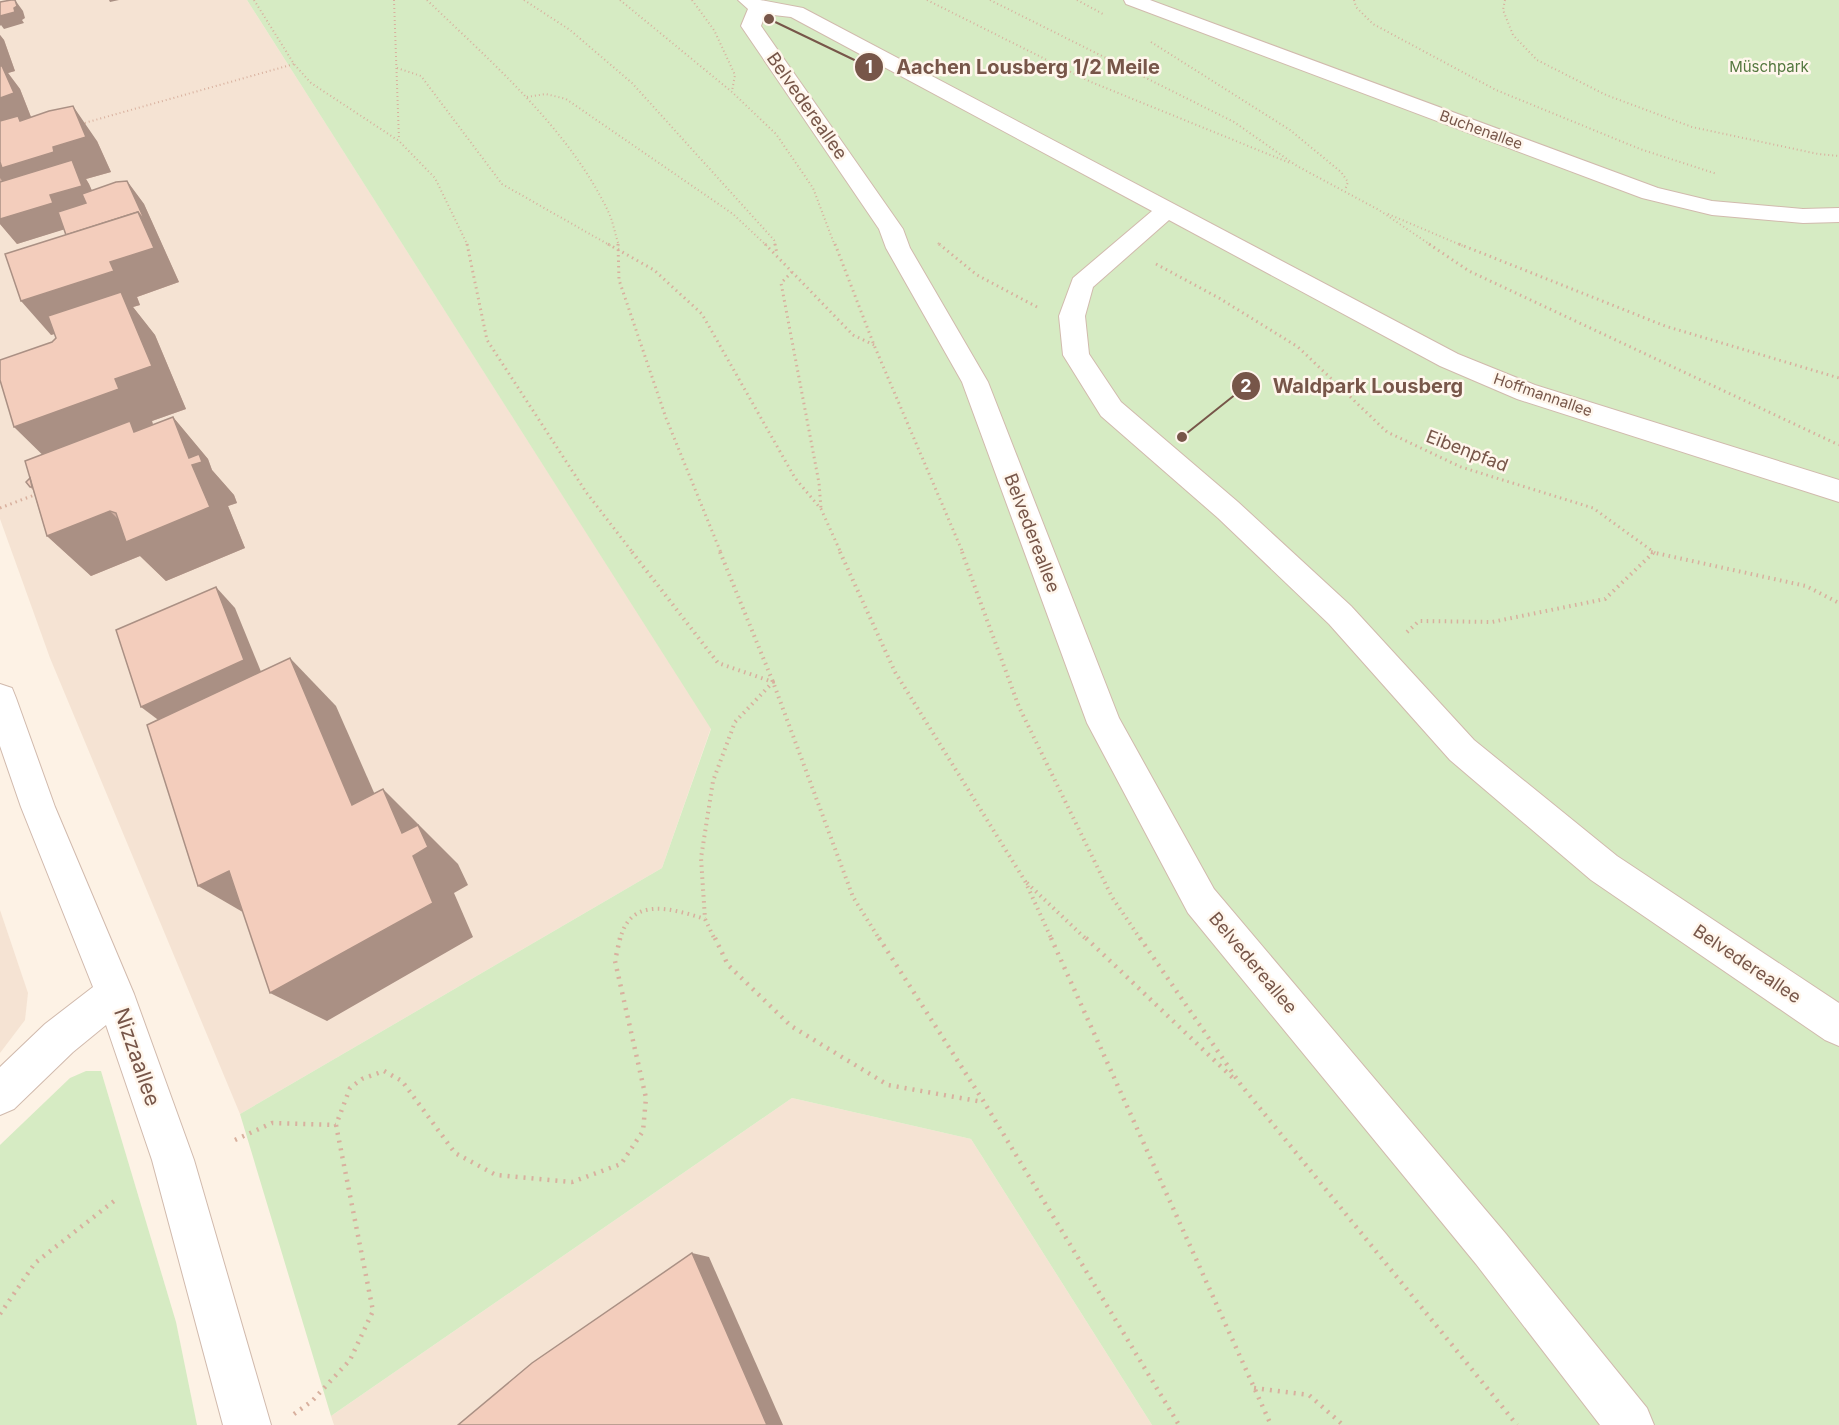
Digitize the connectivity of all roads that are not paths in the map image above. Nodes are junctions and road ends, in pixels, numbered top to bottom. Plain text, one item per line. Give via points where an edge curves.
1 (1133, 0) edge
2 (752, 4) edge
3 (1168, 209) junction
4 (1839, 215) edge
5 (1839, 491) edge
6 (0, 698) edge
7 (115, 994) junction
8 (1839, 1026) edge
9 (0, 1095) edge
10 (248, 1425) edge
11 (1630, 1425) edge

1 - 4 street, Buchenallee via 1650,193 1712,208
2 - 3 street, Belvedereallee via 796,12
2 - 11 street, Belvedereallee via 752,26 891,229 898,248 975,382 1104,723 1201,901 1491,1249
3 - 5 street, Hoffmannallee via 1460,365 1526,392
3 - 8 street, Belvedereallee via 1082,284 1072,316 1076,355 1111,409 1228,510 1340,615 1462,750 1604,868
6 - 7 street, Nizzaallee via 38,807
7 - 9 street via 59,1038
7 - 10 street, Nizzaallee via 173,1161

